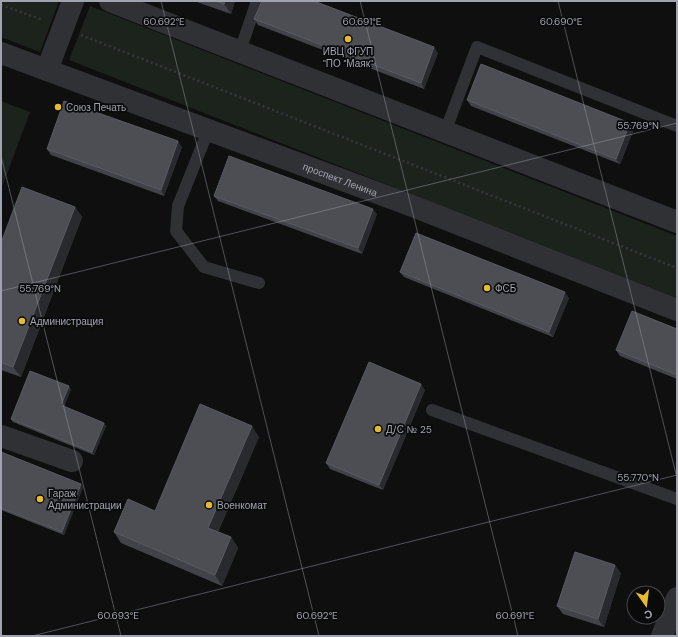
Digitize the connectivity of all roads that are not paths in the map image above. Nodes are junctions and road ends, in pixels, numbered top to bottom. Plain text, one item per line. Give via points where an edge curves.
1 (73, 1) edge
2 (110, 1) edge
3 (257, 1) edge
4 (240, 51) junction
5 (1, 53) edge
6 (47, 70) junction
7 (677, 126) edge
8 (208, 130) junction
9 (445, 132) junction
10 (677, 222) edge
11 (259, 283) dead end
12 (677, 310) edge
13 (432, 410) dead end
14 (1, 436) edge
15 (72, 461) dead end
16 (677, 499) edge
17 (677, 598) edge
18 (662, 636) edge

1 - 6 street
2 - 4 street
3 - 4 lane
4 - 9 street
5 - 6 street, проспект Ленина
6 - 8 street, проспект Ленина
7 - 9 lane via 477,47
8 - 11 lane via 178,206 176,231 204,266
8 - 12 street, проспект Ленина via 415,207
9 - 10 street
13 - 16 lane
14 - 15 street
17 - 18 street

